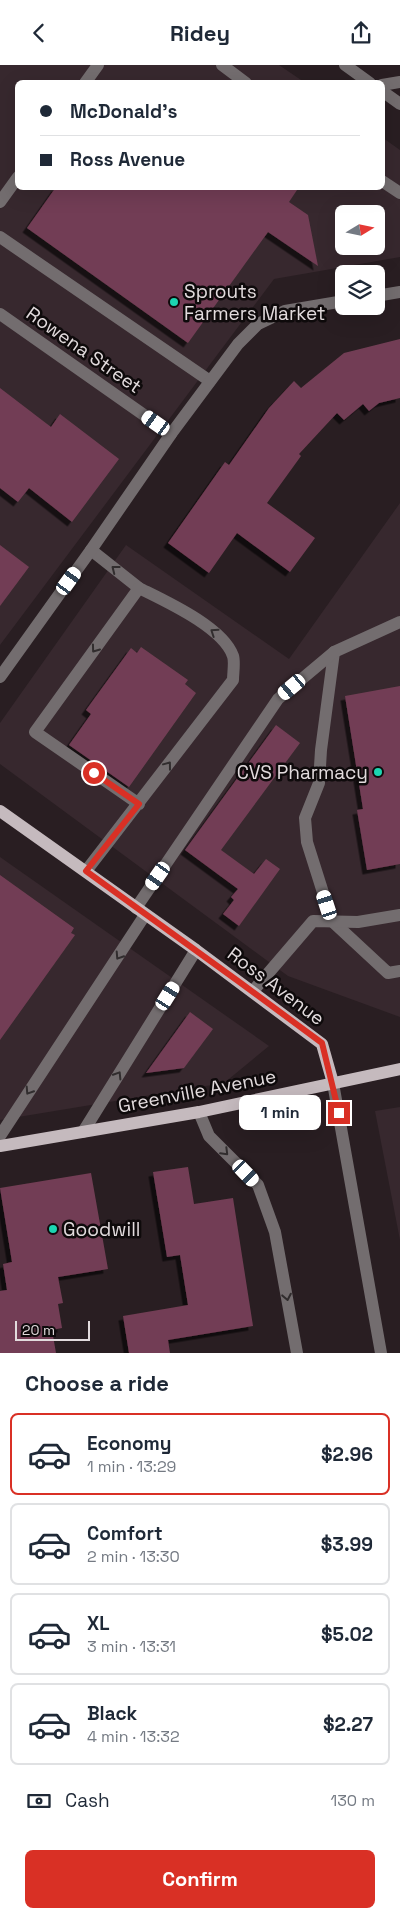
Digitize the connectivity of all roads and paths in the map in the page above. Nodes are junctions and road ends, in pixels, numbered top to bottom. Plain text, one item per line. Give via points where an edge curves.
1 (98, 65) edge
2 (222, 65) edge
3 (345, 65) edge
4 (87, 80) edge
5 (242, 80) edge
6 (366, 80) edge
7 (400, 82) edge
8 (385, 84) edge
9 (385, 93) edge
10 (400, 104) edge
11 (15, 181) edge
12 (385, 183) edge
13 (400, 193) edge
14 (0, 202) edge
15 (0, 237) edge
16 (400, 292) edge
17 (385, 294) edge
18 (335, 303) edge
19 (0, 314) edge
20 (210, 381) junction
21 (171, 434) junction
22 (91, 550) junction
23 (139, 588) junction
24 (400, 622) edge
25 (334, 652) junction
26 (1, 673) edge
27 (139, 804) junction
28 (0, 811) edge
29 (86, 871) junction
30 (141, 911) junction
31 (400, 915) edge
32 (332, 921) junction
33 (196, 950) junction
34 (400, 971) edge
35 (252, 991) junction
36 (400, 1069) edge
37 (333, 1083) junction
38 (199, 1112) junction
39 (83, 1131) junction
40 (0, 1136) edge
41 (0, 1146) edge
42 (297, 1353) edge
43 (381, 1353) edge

1 - 4 street
2 - 5 street
3 - 6 street
7 - 8 street
9 - 10 street
11 - 14 street
12 - 13 street
15 - 20 street
16 - 17 street
18 - 20 street via 285,311 258,324
19 - 21 street, Rowena Street
20 - 21 street
21 - 22 street
23 -> 22 street
22 - 26 street
27 -> 23 street via 233,679 234,657 222,637 182,610
23 -> 27 street via 35,732
24 - 25 street
25 - 30 street via 278,699
25 - 32 street via 319,783 305,818 307,842
27 - 29 street
28 - 29 main road, Ross Avenue
29 - 30 main road, Ross Avenue
30 - 33 main road, Ross Avenue
30 -> 40 street
31 - 32 street via 358,922
32 - 34 street via 388,973
32 - 35 street via 313,921
33 - 35 main road, Ross Avenue
39 -> 33 street
35 - 37 main road, Ross Avenue via 322,1043
36 - 37 main road, Greenville Avenue
37 - 38 main road, Greenville Avenue
37 - 43 street, Ross Avenue
38 - 39 main road, Greenville Avenue
38 -> 42 street via 209,1136 258,1185 275,1232
39 - 41 main road, Greenville Avenue

